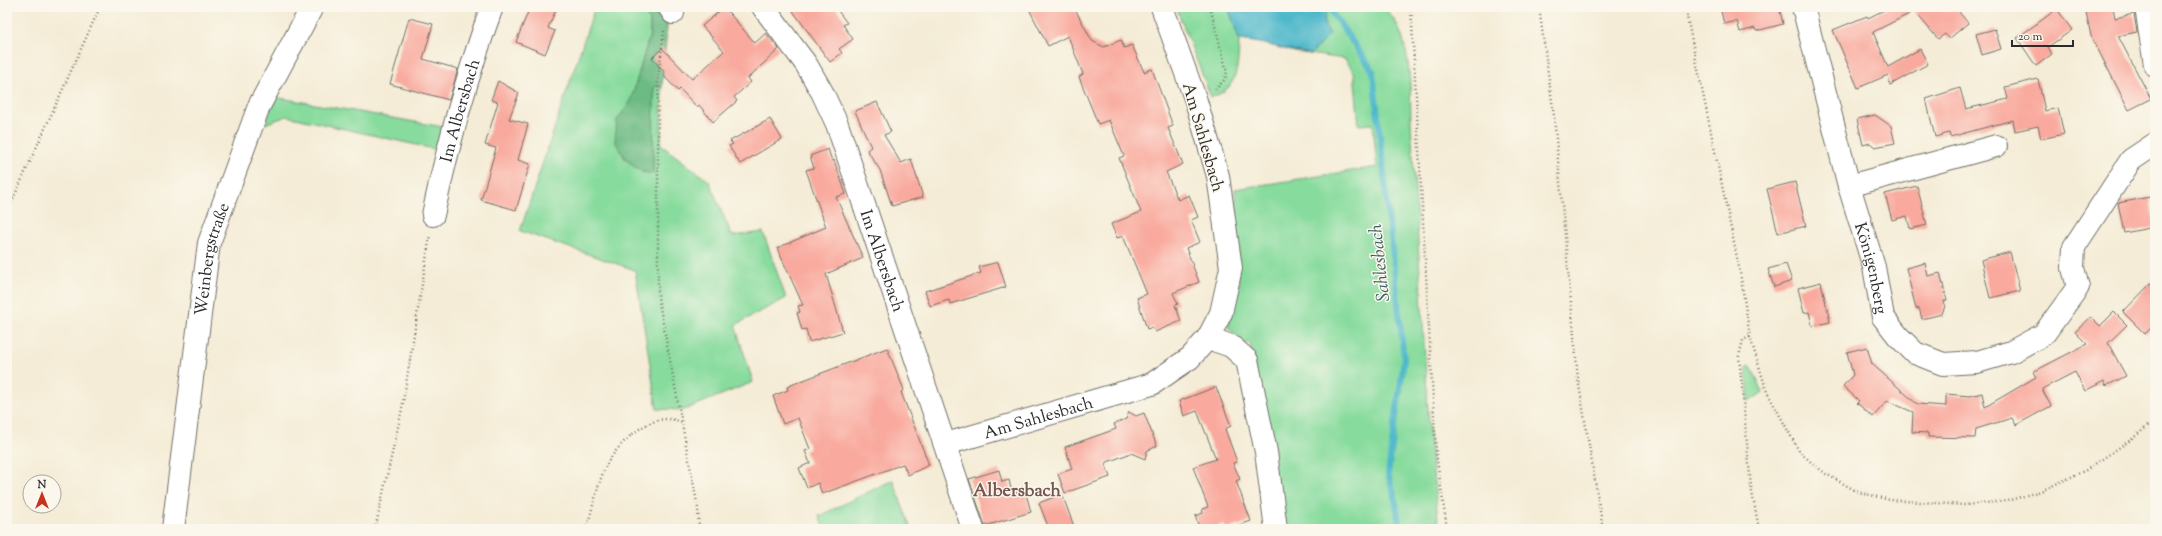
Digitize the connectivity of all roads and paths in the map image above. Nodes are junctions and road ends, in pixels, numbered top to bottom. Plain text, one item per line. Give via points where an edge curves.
1 (100, 7) edge
2 (312, 7) edge
3 (492, 7) edge
4 (763, 7) edge
5 (1162, 7) edge
6 (1210, 7) edge
7 (1407, 7) edge
8 (1411, 7) edge
9 (1539, 7) edge
10 (1685, 7) edge
11 (1803, 7) edge
12 (2146, 7) edge
13 (669, 14) edge
14 (2155, 65) edge
15 (1196, 100) junction
16 (2155, 144) edge
17 (1996, 146) dead end
18 (1849, 186) junction
19 (433, 215) joint
20 (7, 238) edge
21 (1750, 337) junction
22 (1208, 338) junction
23 (2155, 420) edge
24 (681, 422) junction
25 (946, 444) junction
26 (173, 529) edge
27 (374, 529) edge
28 (586, 529) edge
29 (699, 529) edge
30 (973, 529) edge
31 (1276, 529) edge
32 (1447, 529) edge
33 (1603, 529) edge
34 (1759, 529) edge

1 - 20 path via 9,208
2 - 26 street, Weinbergstraße via 259,106 209,243
3 - 19 street, Im Albersbach via 448,147
4 - 25 street, Im Albersbach via 806,64 837,124
5 - 15 street, Am Sahlesbach
6 - 15 path via 1227,72 1225,79 1214,91
7 - 8 path
8 - 32 path via 1436,453
9 - 33 path via 1554,116 1578,379
10 - 21 path via 1740,272
11 - 18 street, Königenberg
12 - 14 street
13 - 24 path via 658,78 658,297
15 - 22 street, Am Sahlesbach via 1218,176 1231,268 1221,313
16 - 18 street, Königenberg via 2130,160 2074,247 2073,268 2078,287 2044,334 2011,352 1977,362 1943,364 1915,353 1883,317 1874,267
17 - 18 street
19 - 27 path via 402,409
21 - 23 path via 1767,392 1799,451 1826,474 1858,492 1890,500 1965,505 2007,501 2041,492 2086,470
21 - 34 path via 1743,340 1740,356 1751,487
22 - 25 street, Am Sahlesbach via 1190,358 1152,384
22 - 31 street via 1231,346 1247,360 1266,452
24 - 28 path via 674,418 656,421 635,430 606,464
24 - 29 path via 698,508
25 - 30 street, Im Albersbach

